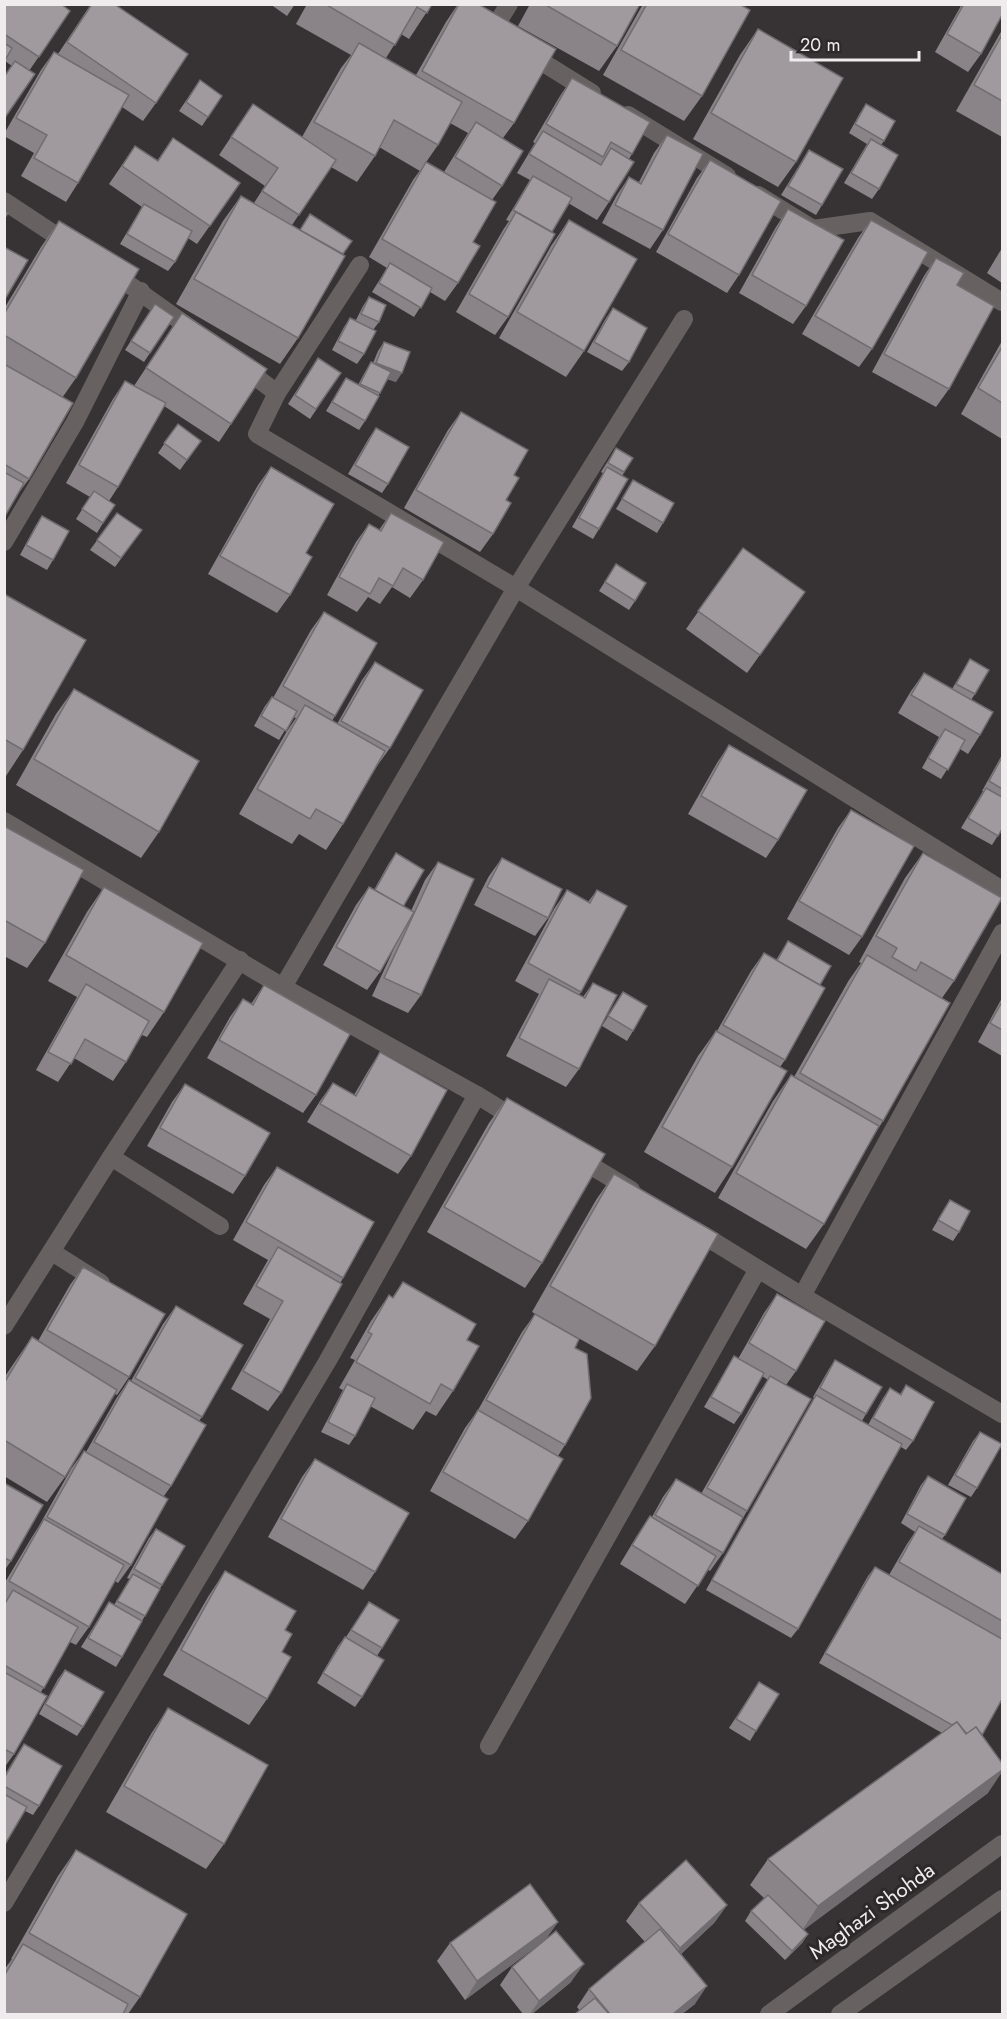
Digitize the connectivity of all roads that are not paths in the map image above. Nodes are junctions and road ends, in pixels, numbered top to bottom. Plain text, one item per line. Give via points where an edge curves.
1 (508, 4) edge
2 (4, 201) edge
3 (360, 266) dead end
4 (141, 291) junction
5 (1002, 302) edge
6 (684, 319) dead end
7 (214, 345) edge
8 (232, 359) edge
9 (277, 393) junction
10 (4, 542) edge
11 (516, 588) junction
12 (4, 821) edge
13 (1002, 890) edge
14 (1002, 933) edge
15 (240, 960) junction
16 (283, 987) junction
17 (477, 1095) junction
18 (537, 1132) edge
19 (557, 1145) edge
20 (111, 1157) junction
21 (648, 1200) edge
22 (678, 1219) edge
23 (220, 1226) dead end
24 (52, 1252) junction
25 (758, 1269) junction
26 (111, 1290) edge
27 (802, 1296) junction
28 (4, 1326) edge
29 (1002, 1414) edge
30 (489, 1746) dead end
31 (1002, 1844) edge
32 (1002, 1899) edge
33 (4, 1903) edge
34 (769, 2014) edge
35 (840, 2014) edge

1 - 5 street via 488,27 813,229 870,221
2 - 4 street
3 - 9 street
4 - 7 street
4 - 10 street
6 - 11 street
8 - 9 street
9 - 11 street via 257,434
11 - 13 street
11 - 16 street
12 - 15 street
14 - 27 street
15 - 16 street
15 - 20 street
16 - 17 street
17 - 18 street
17 - 33 street via 327,1362
19 - 21 street
20 - 23 street
20 - 24 street
22 - 25 street
24 - 26 street
24 - 28 street
25 - 27 street
25 - 30 street
27 - 29 street
31 - 34 street, Maghazi Shohda
32 - 35 street

